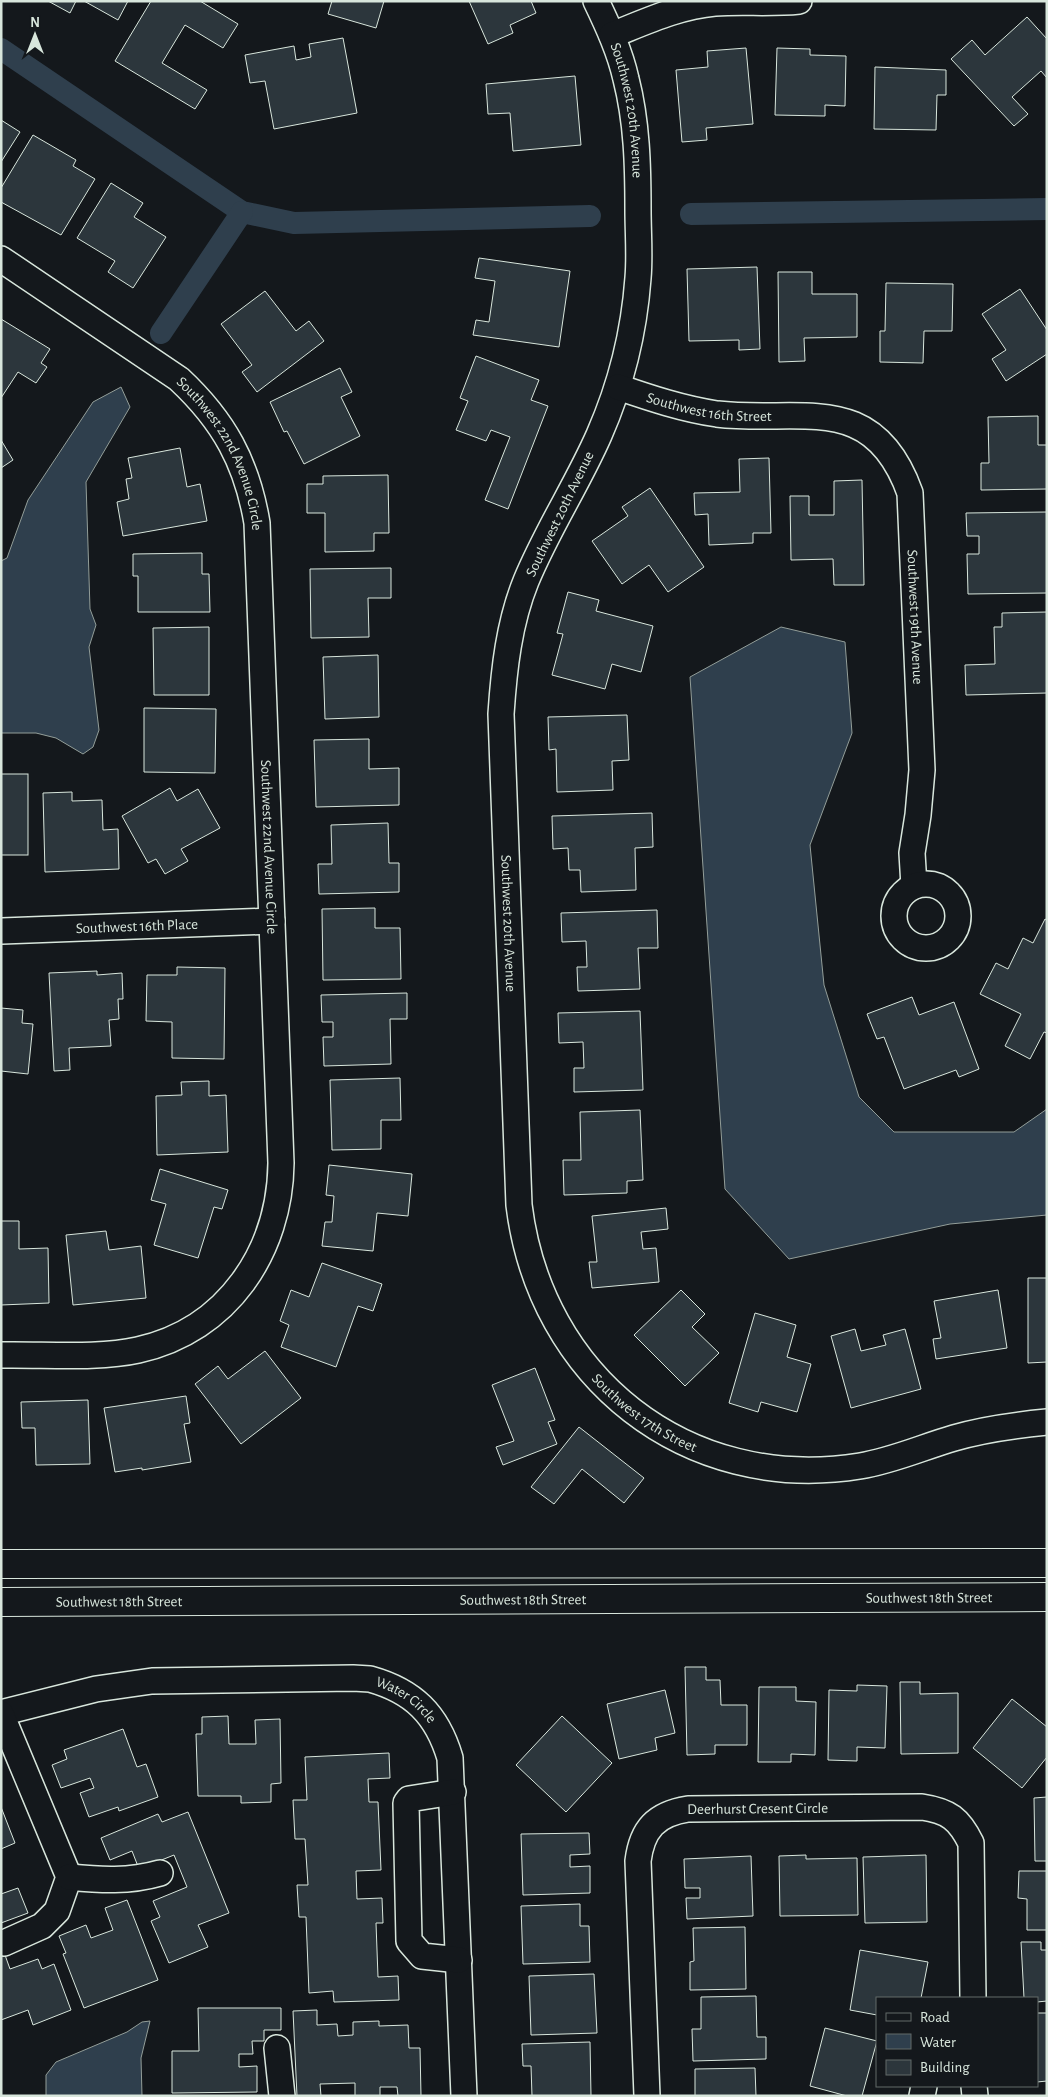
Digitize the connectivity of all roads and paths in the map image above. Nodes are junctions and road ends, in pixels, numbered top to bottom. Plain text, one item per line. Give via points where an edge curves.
1 (596, 1) edge
2 (799, 1) edge
3 (612, 34) junction
4 (1, 259) edge
5 (618, 388) junction
6 (801, 416) joint
7 (914, 886) dead end
8 (272, 921) junction
9 (2, 931) edge
10 (512, 1037) joint
11 (1, 1355) edge
12 (1047, 1422) edge
13 (1047, 1562) edge
14 (1, 1564) edge
15 (1047, 1597) edge
16 (1, 1602) edge
17 (1, 1714) edge
18 (453, 1792) junction
19 (160, 1873) dead end
20 (69, 1877) junction
21 (4, 1943) dead end
22 (459, 1960) junction
23 (973, 1997) edge
24 (277, 2048) dead end
25 (282, 2096) edge
26 (464, 2096) edge
27 (647, 2096) edge

1 - 3 street, Southwest 20th Avenue
2 - 3 street via 693,6
3 - 5 street, Southwest 20th Avenue via 629,94 638,163 638,277 632,331
4 - 8 street, Southwest 22nd Avenue Circle via 179,379 211,412 238,455 253,498 257,524
5 - 6 street, Southwest 16th Street via 718,414
5 - 10 street, Southwest 20th Avenue via 599,436 526,582 512,625 504,669 501,714
6 - 7 street, Southwest 19th Avenue via 832,417 874,436 890,452 910,492 922,770 912,854
8 - 9 street, Southwest 16th Place
8 - 11 street, Southwest 22nd Avenue Circle via 281,1185 271,1230 250,1272 220,1307 161,1343 116,1354
10 - 12 street, Southwest 17th Street via 519,1205 534,1275 554,1320 571,1347 596,1378 632,1411 694,1447 717,1456 764,1467 804,1470 860,1466 955,1437
13 - 14 main road
15 - 16 main road, Southwest 18th Street
17 - 18 street, Water Circle via 96,1689 152,1681 370,1679 416,1700 438,1726 450,1758
17 - 20 street
18 - 22 street, Water Circle
18 - 22 street via 409,1799 406,1803 409,1941 422,1956
19 - 20 street via 140,1879 102,1881
20 - 21 street via 56,1911 42,1926
22 - 26 street, Water Circle
23 - 27 street, Deerhurst Cresent Circle via 971,1843 964,1828 953,1817 922,1807 672,1811 647,1830 640,1845 638,1861
24 - 25 street

